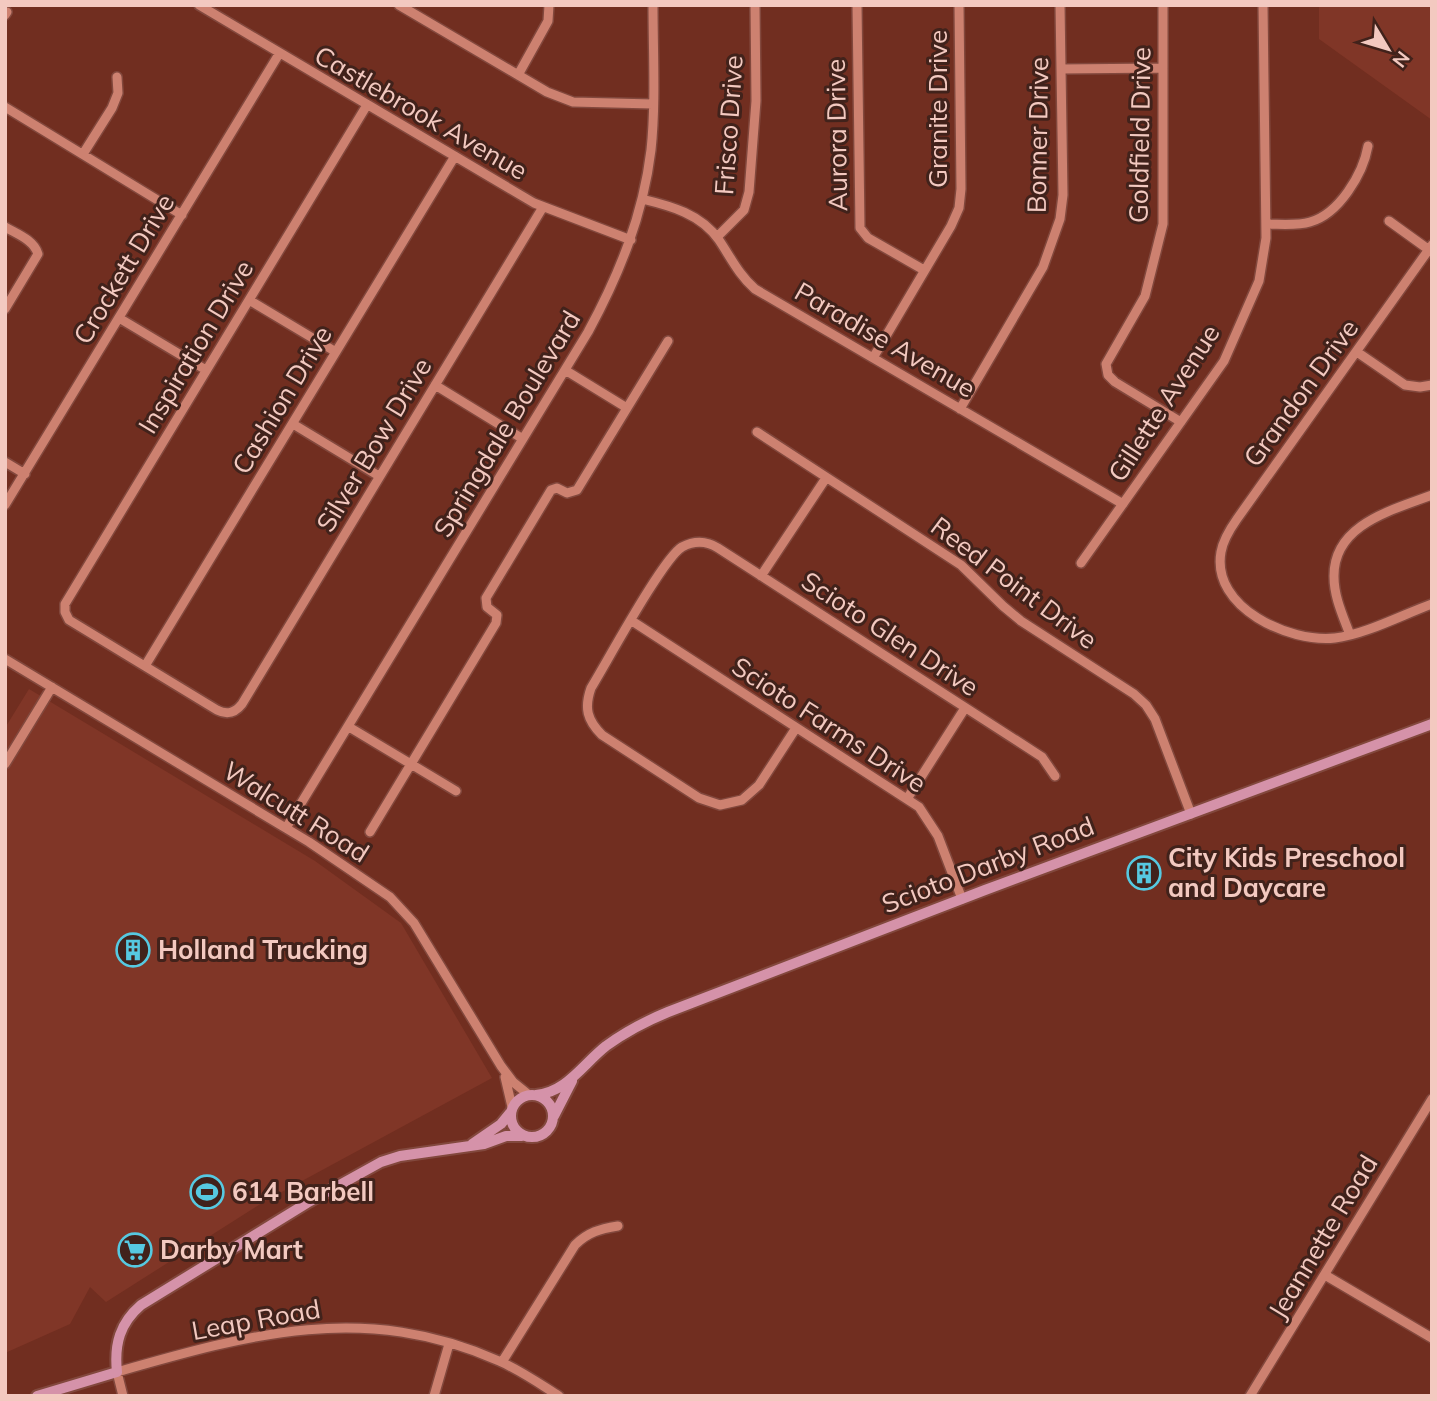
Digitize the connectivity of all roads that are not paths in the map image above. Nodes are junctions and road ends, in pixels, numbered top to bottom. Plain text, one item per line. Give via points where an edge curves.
1 (199, 5) edge
2 (399, 5) edge
3 (549, 5) edge
4 (653, 5) edge
5 (755, 5) edge
6 (857, 5) edge
7 (959, 5) edge
8 (1060, 5) edge
9 (1163, 5) edge
10 (1263, 5) edge
11 (279, 54) junction
12 (1163, 68) junction
13 (1061, 69) junction
14 (519, 75) junction
15 (117, 77) dead end
16 (368, 104) junction
17 (653, 104) junction
18 (5, 107) edge
19 (1368, 146) dead end
20 (83, 154) junction
21 (455, 156) junction
22 (642, 199) junction
23 (543, 207) junction
24 (182, 215) junction
25 (1389, 221) dead end
26 (1266, 224) junction
27 (5, 227) edge
28 (717, 237) junction
29 (631, 240) junction
30 (1431, 249) edge
31 (924, 270) junction
32 (249, 300) junction
33 (5, 309) edge
34 (119, 318) junction
35 (668, 341) dead end
36 (336, 352) junction
37 (1357, 352) junction
38 (873, 358) junction
39 (206, 370) junction
40 (565, 370) junction
41 (435, 385) junction
42 (1432, 385) edge
43 (627, 408) junction
44 (960, 409) junction
45 (1181, 422) junction
46 (292, 424) junction
47 (757, 432) dead end
48 (523, 439) junction
49 (5, 462) edge
50 (24, 474) junction
51 (379, 477) junction
52 (826, 478) junction
53 (1432, 495) edge
54 (1123, 504) junction
55 (5, 505) edge
56 (1081, 563) dead end
57 (761, 576) junction
58 (1432, 604) edge
59 (632, 621) junction
60 (1350, 635) junction
61 (5, 659) edge
62 (145, 666) junction
63 (52, 687) junction
64 (965, 708) junction
65 (1432, 724) edge
66 (349, 727) junction
67 (796, 728) junction
68 (5, 764) edge
69 (411, 764) junction
70 (1055, 776) dead end
71 (456, 791) dead end
72 (907, 799) junction
73 (1191, 814) junction
74 (286, 828) junction
75 (370, 832) dead end
76 (962, 899) junction
77 (501, 1066) junction
78 (575, 1076) junction
79 (533, 1095) junction
80 (1432, 1099) edge
81 (511, 1110) junction
82 (553, 1117) junction
83 (522, 1136) junction
84 (470, 1146) junction
85 (618, 1226) dead end
86 (1325, 1275) junction
87 (1432, 1338) edge
88 (449, 1343) junction
89 (502, 1362) junction
90 (117, 1371) junction
91 (37, 1396) edge
92 (123, 1396) edge
93 (434, 1396) edge
94 (559, 1396) edge
95 (1250, 1396) edge

1 - 11 street, Castlebrook Avenue
2 - 14 street
3 - 14 street via 548,21
4 - 17 street, Springdale Boulevard
5 - 28 street, Frisco Drive via 756,101 749,192 744,210
6 - 31 street, Aurora Drive via 860,228
7 - 31 street, Granite Drive via 959,208
8 - 13 street, Bonner Drive
9 - 12 street, Goldfield Drive
10 - 26 street, Gillette Avenue
11 - 16 street, Castlebrook Avenue
11 - 24 street, Crockett Drive
12 - 13 street
12 - 45 street, Goldfield Drive via 1163,224 1144,296 1106,364 1115,382
13 - 44 street, Bonner Drive via 1063,195 1053,244
14 - 17 street via 573,102
15 - 20 street via 118,93
16 - 21 street, Castlebrook Avenue
16 - 32 street, Inspiration Drive
17 - 22 street, Springdale Boulevard
18 - 20 street
19 - 26 street via 1360,173 1330,211 1308,222
20 - 24 street
21 - 23 street, Castlebrook Avenue
21 - 36 street, Cashion Drive
22 - 28 street, Paradise Avenue via 675,206
22 - 29 street, Springdale Boulevard
23 - 29 street, Castlebrook Avenue
23 - 41 street, Silver Bow Drive
24 - 34 street, Crockett Drive
25 - 30 street
26 - 45 street, Gillette Avenue via 1259,281 1224,361
27 - 33 street via 37,250 36,261
28 - 38 street, Paradise Avenue via 755,289
29 - 40 street, Springdale Boulevard via 611,290
30 - 37 street, Grandon Drive
31 - 38 street, Granite Drive
32 - 36 street
32 - 39 street, Inspiration Drive
34 - 39 street
34 - 50 street, Crockett Drive
35 - 43 street
36 - 46 street, Cashion Drive
37 - 42 street via 1405,385
37 - 60 street, Grandon Drive via 1228,533 1220,553 1229,592 1271,626 1318,639
38 - 44 street, Paradise Avenue
39 - 62 street, Inspiration Drive via 65,604 69,620
40 - 43 street
40 - 48 street, Springdale Boulevard
41 - 48 street
41 - 51 street, Silver Bow Drive
43 - 69 street via 578,490 552,489 537,513 486,598 487,607 497,615 496,624
44 - 54 street, Paradise Avenue
45 - 54 street, Gillette Avenue
46 - 51 street
46 - 62 street, Cashion Drive
47 - 52 street, Reed Point Drive
48 - 66 street, Springdale Boulevard
49 - 50 street
50 - 55 street, Crockett Drive
51 - 62 street, Silver Bow Drive via 237,710 224,713
52 - 57 street
52 - 73 street, Reed Point Drive via 961,565 1021,621 1146,705
53 - 60 street via 1362,524 1339,552 1333,574
54 - 56 street, Gillette Avenue
57 - 59 street, Scioto Glen Drive via 713,545 692,543 675,553
57 - 64 street, Scioto Glen Drive
58 - 60 street
59 - 67 street, Scioto Farms Drive
59 - 67 street via 587,701 592,726 602,736 699,798 720,805 742,800 759,785
61 - 63 street, Walcutt Road
63 - 68 street
63 - 74 street, Walcutt Road
64 - 70 street, Scioto Glen Drive via 1042,757
64 - 72 street
65 - 73 main road, Scioto Darby Road
66 - 69 street
66 - 74 street, Springdale Boulevard
67 - 72 street, Scioto Farms Drive
69 - 71 street
69 - 75 street
72 - 76 street, Scioto Farms Drive via 924,813 938,836
73 - 76 main road, Scioto Darby Road
74 - 77 street, Walcutt Road via 404,910
76 - 78 main road, Scioto Darby Road via 644,1022 607,1045
77 - 79 street, Walcutt Road via 513,1083
77 - 81 street, Walcutt Road
78 - 79 main road, Scioto Darby Road via 550,1094
78 - 82 main road, Scioto Darby Road
79 - 81 main road via 522,1097
79 - 82 main road via 549,1103
80 - 86 street, Jeannette Road
81 - 83 main road via 513,1126
81 - 84 main road
82 - 83 main road via 542,1135
83 - 84 main road
84 - 90 main road via 380,1162 164,1290 126,1321 115,1354
85 - 89 street via 584,1235 575,1245
86 - 87 street
86 - 95 street, Jeannette Road
88 - 89 street, Leap Road
88 - 90 street, Leap Road via 376,1328 297,1329 231,1340
88 - 93 street
89 - 94 street, Leap Road
90 - 91 main road
90 - 92 street

